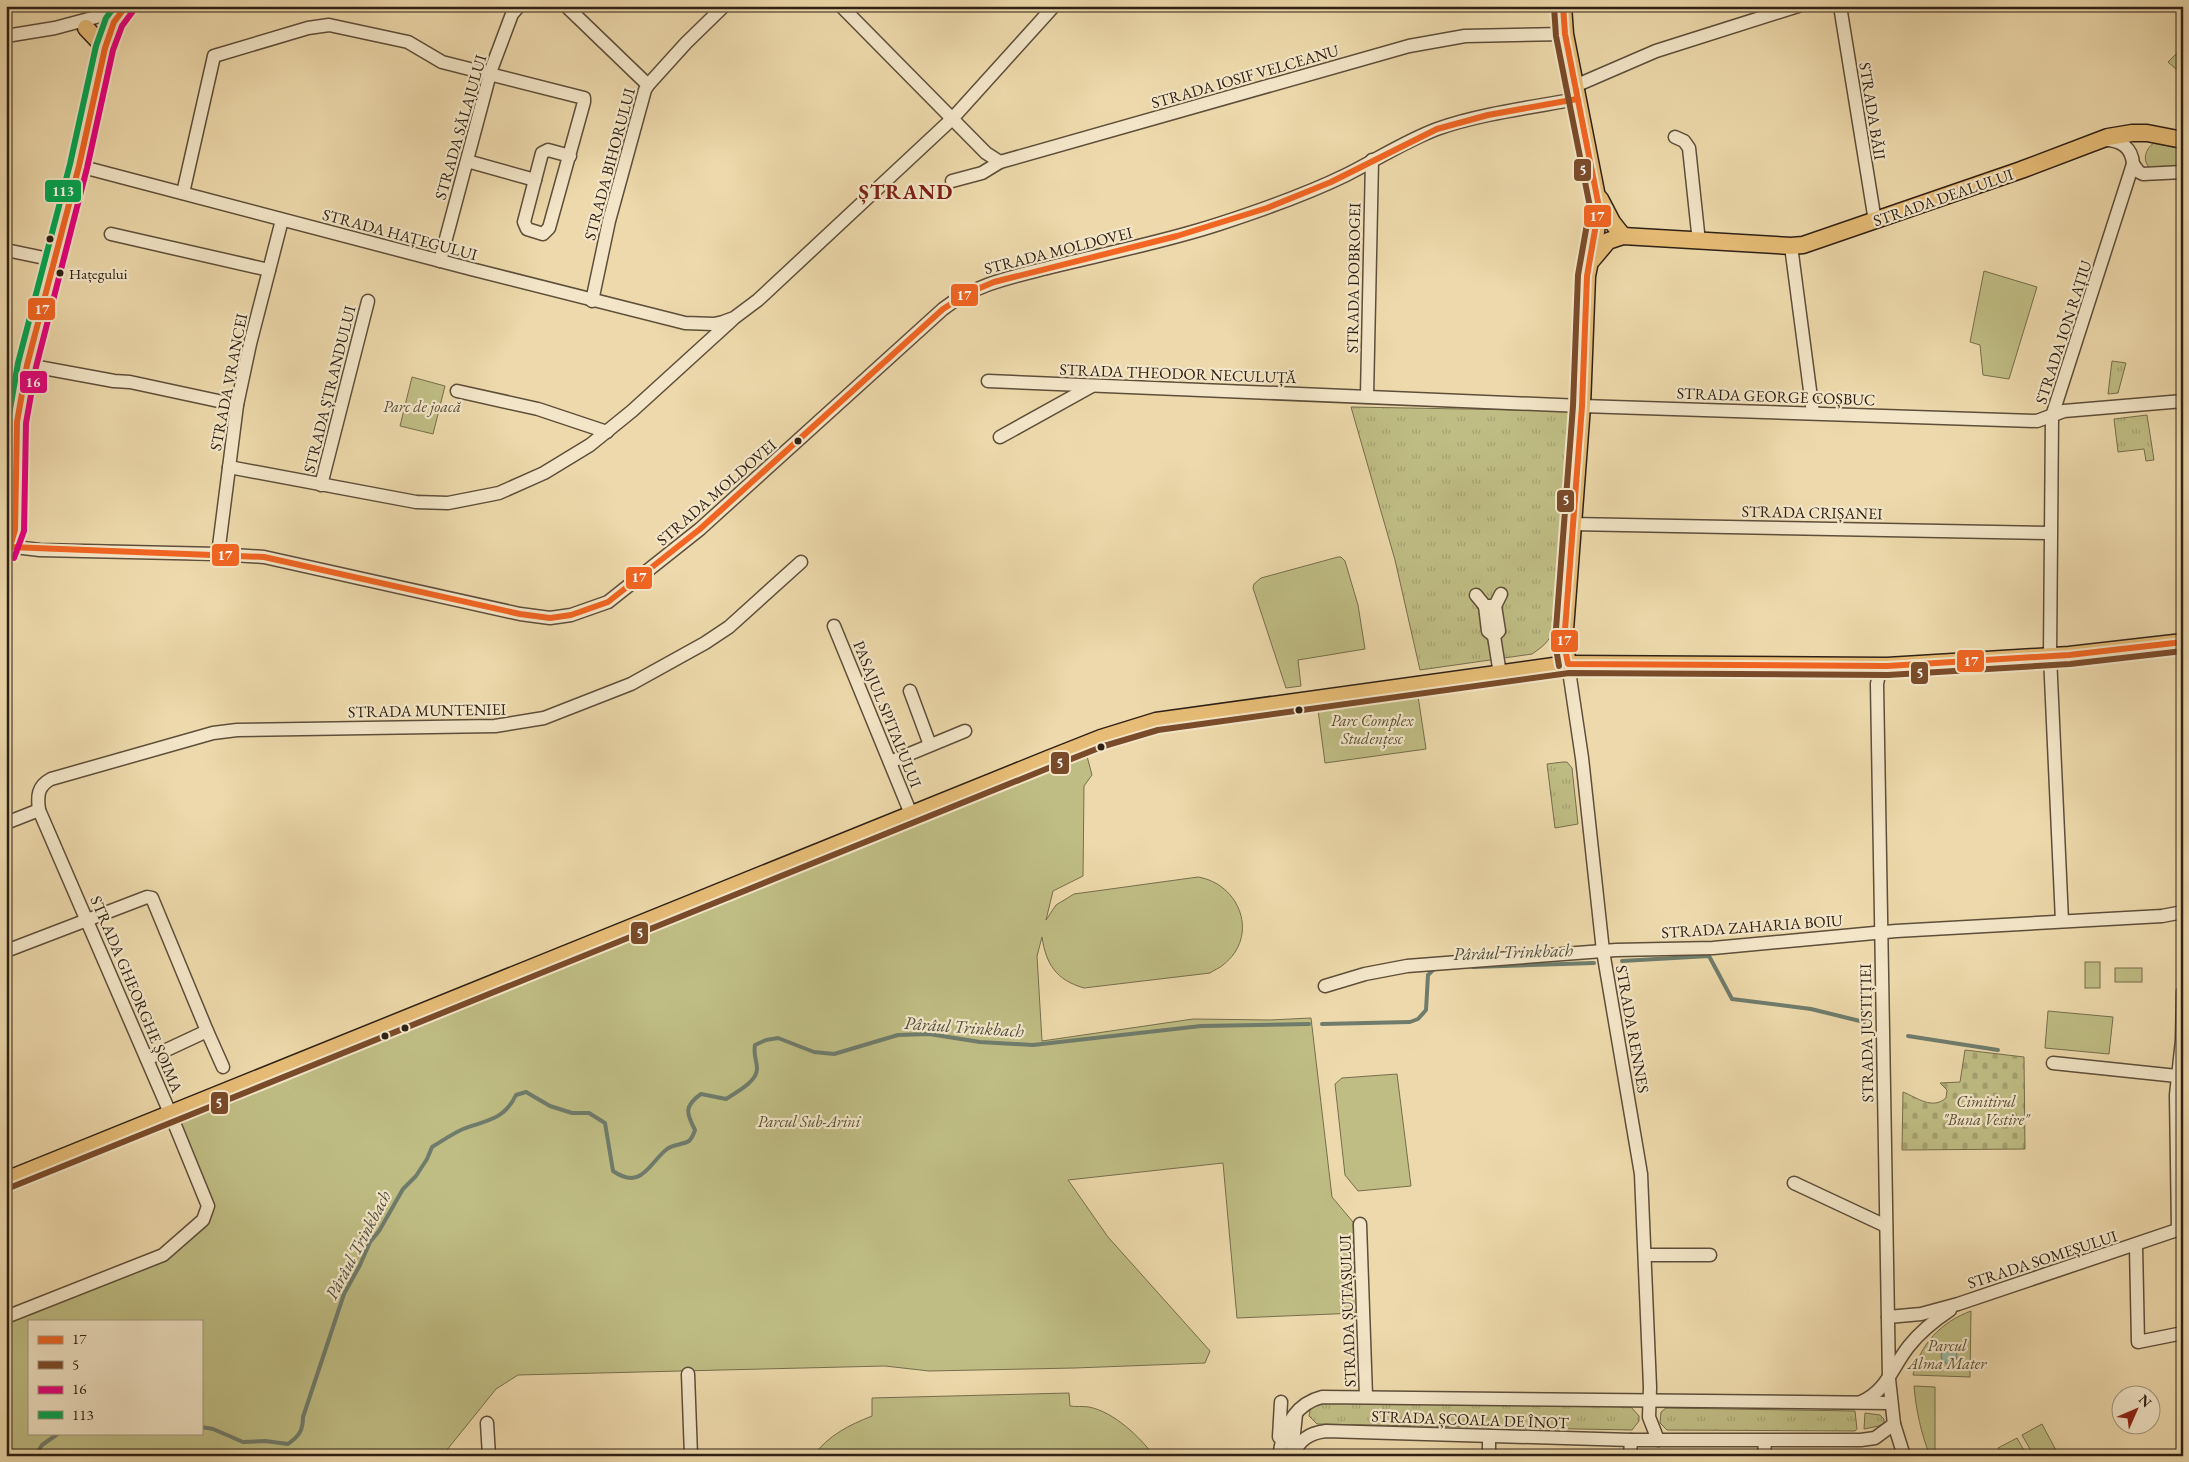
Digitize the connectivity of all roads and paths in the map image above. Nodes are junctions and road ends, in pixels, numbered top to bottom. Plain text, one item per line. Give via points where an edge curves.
1 (519, 6) edge
2 (566, 6) edge
3 (724, 6) edge
4 (841, 6) edge
5 (1054, 6) edge
6 (1563, 6) edge
7 (1798, 6) edge
8 (1840, 6) edge
9 (124, 8) edge
10 (78, 26) junction
11 (1565, 34) junction
12 (6, 36) edge
13 (108, 40) junction
14 (490, 75) junction
15 (648, 85) junction
16 (1576, 92) junction
17 (952, 119) junction
18 (1675, 137) dead end
19 (2183, 140) edge
20 (2095, 142) junction
21 (570, 156) junction
22 (1372, 160) junction
23 (467, 161) junction
24 (1000, 162) junction
25 (2133, 164) junction
26 (79, 166) junction
27 (2183, 172) edge
28 (535, 180) junction
29 (952, 181) dead end
30 (183, 193) junction
31 (1598, 197) junction
32 (282, 220) junction
33 (1874, 221) junction
34 (111, 234) dead end
35 (1623, 236) junction
36 (1699, 242) junction
37 (1791, 246) junction
38 (6, 250) edge
39 (54, 260) junction
40 (440, 261) junction
41 (1589, 264) junction
42 (270, 270) junction
43 (368, 301) dead end
44 (592, 301) junction
45 (734, 318) junction
46 (714, 324) joint
47 (27, 365) junction
48 (988, 380) dead end
49 (1092, 386) junction
50 (457, 391) dead end
51 (1367, 396) junction
52 (2183, 401) edge
53 (12, 404) edge
54 (237, 405) junction
55 (1582, 406) junction
56 (1813, 413) junction
57 (2052, 416) junction
58 (607, 432) junction
59 (1000, 436) dead end
60 (228, 467) junction
61 (321, 485) junction
62 (1572, 524) junction
63 (2050, 533) junction
64 (8, 550) edge
65 (218, 554) junction
66 (801, 562) dead end
67 (1476, 595) dead end
68 (834, 626) dead end
69 (2183, 642) edge
70 (2050, 656) junction
71 (1568, 664) junction
72 (1888, 666) junction
73 (1500, 674) junction
74 (910, 691) dead end
75 (965, 731) dead end
76 (930, 745) junction
77 (890, 762) junction
78 (38, 810) junction
79 (911, 814) junction
80 (6, 823) edge
81 (2183, 912) edge
82 (87, 919) junction
83 (2062, 921) junction
84 (1880, 932) junction
85 (6, 951) edge
86 (1603, 951) junction
87 (1325, 986) dead end
88 (2183, 992) edge
89 (207, 1031) junction
90 (2181, 1057) edge
91 (147, 1059) junction
92 (2053, 1063) dead end
93 (223, 1067) dead end
94 (2178, 1076) junction
95 (170, 1113) junction
96 (6, 1180) edge
97 (1794, 1183) dead end
98 (1360, 1224) dead end
99 (1886, 1226) junction
100 (2180, 1229) edge
101 (2136, 1246) junction
102 (1645, 1255) junction
103 (1710, 1255) dead end
104 (1958, 1304) junction
105 (6, 1317) edge
106 (1888, 1317) junction
107 (2183, 1333) edge
108 (688, 1374) dead end
109 (1889, 1379) junction
110 (1366, 1396) junction
111 (1650, 1401) junction
112 (1281, 1402) dead end
113 (1860, 1402) junction
114 (1890, 1403) junction
115 (1297, 1411) junction
116 (487, 1424) dead end
117 (1894, 1424) junction
118 (1489, 1436) junction
119 (1631, 1440) junction
120 (1658, 1440) junction
121 (1765, 1441) junction
122 (489, 1456) edge
123 (691, 1456) edge
124 (1278, 1456) edge
125 (1292, 1456) edge
126 (1489, 1456) edge
127 (1630, 1456) edge
128 (1764, 1456) edge
129 (1904, 1456) edge

1 - 14 street, STRADA SĂLAJULUI via 512,14
2 - 15 street
3 - 15 street, STRADA BIHORULUI
4 - 17 street
5 - 17 street, STRADA ȘTRANDULUI
6 - 11 main road
7 - 16 street via 1656,51
8 - 33 street, STRADA BĂII
9 - 10 street
9 - 13 main road via 114,22
10 - 12 street
10 - 13 main road
11 - 16 main road
11 - 24 street, STRADA IOSIF VELCEANU via 1465,36 1418,44
13 - 26 main road
14 - 21 street via 584,98
14 - 23 street, STRADA SĂLAJULUI
14 - 30 street via 442,62 408,42 329,25 308,28 214,56
15 - 44 street, STRADA BIHORULUI via 609,221
16 - 22 street, STRADA MOLDOVEI via 1460,122 1420,136
16 - 31 main road
17 - 24 street via 986,153
17 - 45 street, STRADA ȘTRANDULUI via 758,300
18 - 36 street via 1689,148
19 - 20 main road, STRADA DEALULUI via 2132,133
20 - 25 street via 2119,142 2130,151
20 - 33 main road, STRADA DEALULUI
21 - 28 street via 544,151
21 - 28 street via 549,228 544,234 527,229 524,222
22 - 51 street, STRADA DOBROGEI
22 - 65 street, STRADA MOLDOVEI via 1300,196 1235,219 1002,279 957,298 700,529 608,602 571,615 536,617 264,557
23 - 28 street
23 - 40 street, STRADA SĂLAJULUI
24 - 29 street, STRADA IOSIF VELCEANU via 982,173
25 - 27 street via 2143,174
25 - 57 street, STRADA ION RAȚIU
26 - 30 street, STRADA HAȚEGULUI
26 - 39 main road
30 - 32 street, STRADA HAȚEGULUI
31 - 35 main road
31 - 41 main road via 1597,225
32 - 40 street, STRADA HAȚEGULUI
32 - 42 street, STRADA VRANCEI
33 - 37 main road, STRADA DEALULUI via 1804,245
34 - 42 street
35 - 36 main road, STRADA DEALULUI
35 - 41 main road via 1608,241
36 - 37 main road, STRADA DEALULUI
37 - 56 street
38 - 39 street
39 - 47 main road
40 - 44 street, STRADA HAȚEGULUI
41 - 55 main road
42 - 54 street, STRADA VRANCEI
43 - 61 street, STRADA ȘTRANDULUI
44 - 46 street, STRADA HAȚEGULUI via 685,323
45 - 46 street, STRADA ȘTRANDULUI
45 - 58 street, STRADA ȘTRANDULUI
47 - 53 main road
47 - 54 street via 130,382
48 - 49 street, STRADA THEODOR NECULUȚĂ
49 - 51 street, STRADA THEODOR NECULUȚĂ
49 - 59 street
50 - 58 street via 538,409
51 - 55 street, STRADA GEORGE COȘBUC
52 - 57 street, STRADA GEORGE COȘBUC via 2064,411
53 - 64 main road via 15,530
54 - 60 street, STRADA VRANCEI
55 - 56 street, STRADA GEORGE COȘBUC
55 - 62 main road
56 - 57 street, STRADA GEORGE COȘBUC via 2037,421
57 - 63 street, STRADA ION RAȚIU
58 - 61 street, STRADA ȘTRANDULUI via 544,473 480,498 434,504
60 - 61 street, STRADA ȘTRANDULUI
60 - 65 street, STRADA VRANCEI
62 - 63 street, STRADA CRIȘANEI
62 - 71 main road via 1564,643
63 - 70 street, STRADA ION RAȚIU
64 - 65 street, STRADA MOLDOVEI
66 - 78 street, STRADA MUNTENIEI via 729,627 705,643 631,684 544,718 495,726 257,729 214,733 51,779 39,790
67 - 73 street via 1494,602 1488,631 1494,636
68 - 77 street, PASAJUL SPITALULUI
69 - 70 main road
70 - 72 main road
70 - 83 street, STRADA ION RAȚIU
71 - 72 main road
71 - 73 main road
71 - 86 street, STRADA RENNES via 1582,758
72 - 84 street, STRADA JUSTIȚIEI via 1879,674 1877,684
73 - 79 main road via 1156,721 1101,738
74 - 76 street
75 - 76 street
76 - 77 street
77 - 79 street, PASAJUL SPITALULUI
78 - 80 street
78 - 82 street, STRADA GHEORGHE ȘOIMA
79 - 95 main road
81 - 83 street, STRADA ZAHARIA BOIU
82 - 85 street
82 - 89 street via 152,898
82 - 91 street, STRADA GHEORGHE ȘOIMA
83 - 84 street, STRADA ZAHARIA BOIU
84 - 86 street, STRADA ZAHARIA BOIU via 1713,948
84 - 99 street, STRADA JUSTIȚIEI
86 - 87 street, STRADA ZAHARIA BOIU via 1408,966
86 - 102 street, STRADA RENNES via 1641,1174
88 - 90 street
89 - 91 street
89 - 93 street
90 - 94 street
91 - 95 street, STRADA GHEORGHE ȘOIMA
92 - 94 street
94 - 100 street
95 - 96 main road
95 - 105 street, STRADA GHEORGHE ȘOIMA via 208,1206 203,1220 163,1255
97 - 99 street
98 - 110 street, STRADA ȘUTAȘULUI
99 - 106 street, STRADA JUSTIȚIEI
100 - 101 street, STRADA SOMEȘULUI
101 - 104 street, STRADA SOMEȘULUI
101 - 107 street, STRADA SOMEȘULUI via 2138,1342
102 - 103 street
102 - 111 street, STRADA RENNES
104 - 106 street, STRADA SOMEȘULUI via 1921,1314
104 - 109 street, STRADA SOMEȘULUI via 1910,1345
106 - 109 street, STRADA JUSTIȚIEI
108 - 123 street
109 - 113 street, STRADA SOMEȘULUI via 1872,1397
109 - 114 street, STRADA JUSTIȚIEI
110 - 111 street, STRADA ȘCOALA DE ÎNOT
110 - 115 street, STRADA ȘCOALA DE ÎNOT via 1322,1397
111 - 113 street, STRADA ȘCOALA DE ÎNOT
111 - 120 street via 1650,1423
112 - 124 street
113 - 114 street, STRADA ȘCOALA DE ÎNOT
114 - 117 street, STRADA JUSTIȚIEI
115 - 124 street via 1283,1435
115 - 125 street
116 - 122 street
117 - 121 street, STRADA ȘCOALA DE ÎNOT via 1871,1439
117 - 129 street, STRADA JUSTIȚIEI
118 - 119 street, STRADA ȘCOALA DE ÎNOT
118 - 125 street, STRADA ȘCOALA DE ÎNOT via 1317,1432 1302,1440
118 - 126 street
119 - 120 street, STRADA ȘCOALA DE ÎNOT
119 - 127 street
120 - 121 street, STRADA ȘCOALA DE ÎNOT
121 - 128 street

